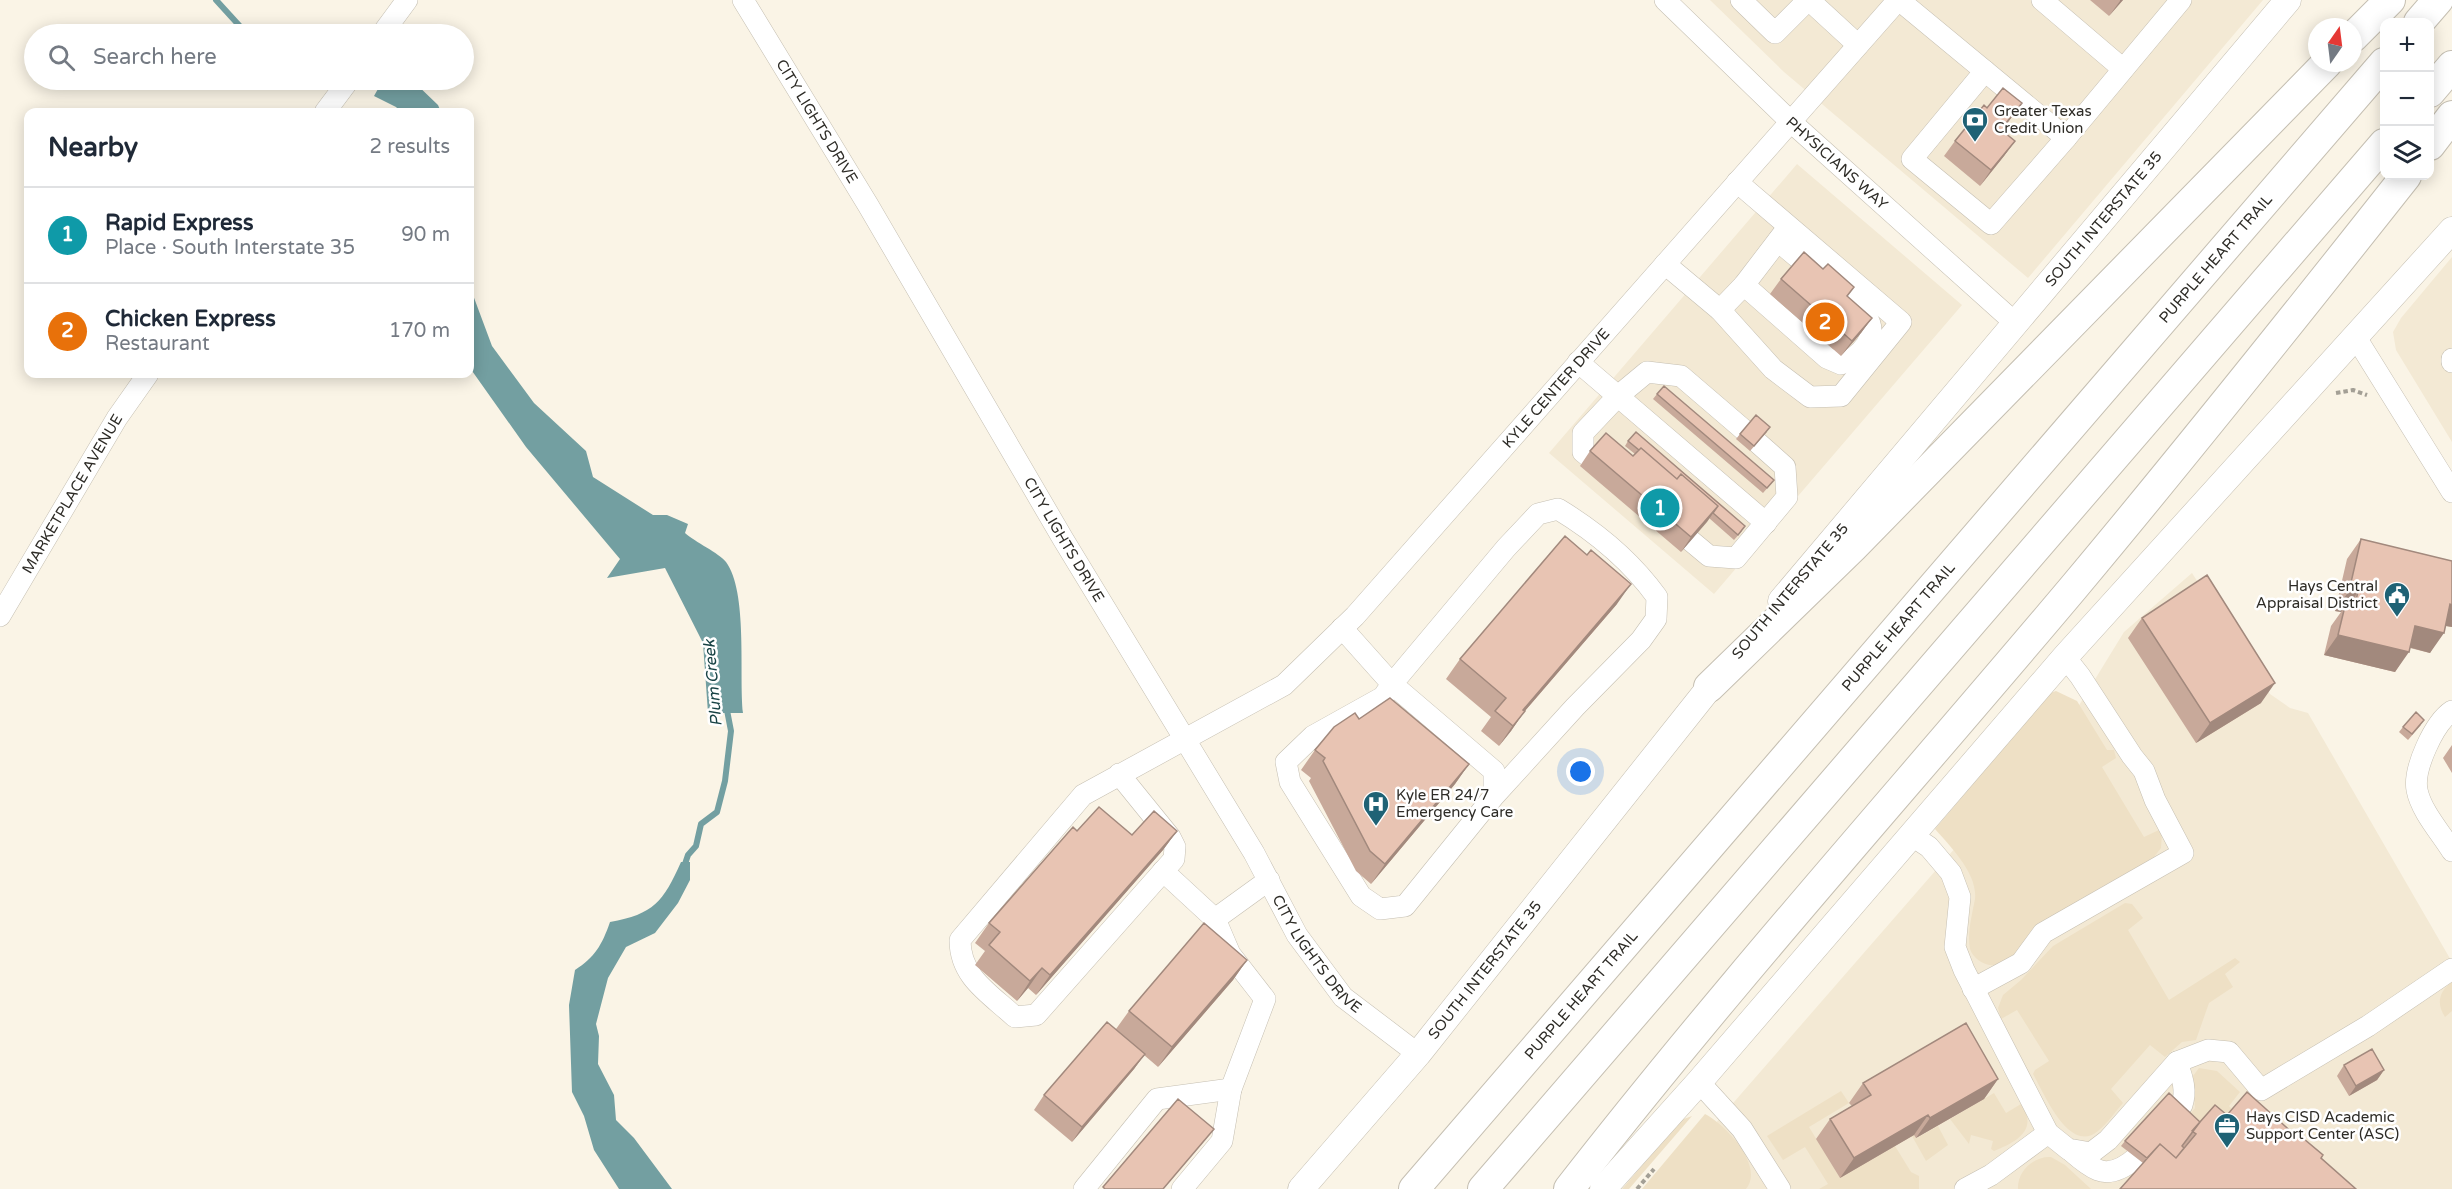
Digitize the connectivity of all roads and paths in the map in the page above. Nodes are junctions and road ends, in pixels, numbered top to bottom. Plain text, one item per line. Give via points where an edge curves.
1 (407, 0) edge
2 (743, 0) edge
3 (1665, 0) edge
4 (1741, 0) edge
5 (1808, 0) edge
6 (1899, 0) edge
7 (2042, 0) edge
8 (2181, 0) edge
9 (2288, 0) edge
10 (2390, 0) edge
11 (2438, 0) edge
12 (2422, 18) edge
13 (390, 24) edge
14 (2362, 28) edge
15 (1858, 45) junction
16 (2452, 66) edge
17 (2123, 69) junction
18 (2380, 69) edge
19 (1984, 71) junction
20 (2319, 72) edge
21 (2434, 87) edge
22 (342, 90) edge
23 (328, 108) edge
24 (2452, 116) edge
25 (1790, 121) junction
26 (2066, 138) junction
27 (2434, 140) edge
28 (2380, 150) edge
29 (2403, 180) edge
30 (1737, 182) junction
31 (1784, 234) junction
32 (2448, 241) edge
33 (1665, 264) junction
34 (1743, 285) junction
35 (1720, 310) junction
36 (2014, 322) junction
37 (2355, 336) junction
38 (1578, 362) junction
39 (145, 378) edge
40 (1618, 396) junction
41 (1588, 456) edge
42 (2445, 464) edge
43 (2452, 492) edge
44 (1766, 523) junction
45 (1691, 541) edge
46 (0, 616) edge
47 (1342, 628) junction
48 (2064, 657) junction
49 (1392, 684) junction
50 (1709, 687) junction
51 (2452, 711) edge
52 (1184, 739) junction
53 (1119, 774) junction
54 (1494, 796) junction
55 (1911, 835) junction
56 (2452, 851) edge
57 (1163, 871) junction
58 (1269, 880) junction
59 (1215, 919) junction
60 (2452, 969) edge
61 (1973, 989) junction
62 (1418, 1054) junction
63 (2177, 1062) junction
64 (1699, 1082) junction
65 (1231, 1089) junction
66 (2048, 1132) junction
67 (2068, 1149) junction
68 (1772, 1185) edge
69 (1178, 1186) edge
70 (1084, 1189) edge
71 (1301, 1189) edge
72 (1414, 1189) edge
73 (1483, 1189) edge
74 (1569, 1189) edge
75 (1603, 1189) edge
76 (1965, 1189) edge

1 - 13 street
2 - 52 street, CITY LIGHTS DRIVE
3 - 25 street, PHYSICIANS WAY
4 - 5 street via 1775,33
5 - 15 street
6 - 15 street, KYLE CENTER DRIVE
6 - 19 street
7 - 17 street
8 - 17 street
9 - 36 main road, SOUTH INTERSTATE 35
10 - 14 highway
11 - 12 highway
15 - 25 street, KYLE CENTER DRIVE
16 - 21 highway
17 - 26 street
18 - 72 highway, PURPLE HEART TRAIL
19 - 26 street
19 - 26 street via 1912,159 1991,224
20 - 50 highway via 1853,547
22 - 23 street
24 - 27 highway
25 - 30 street, KYLE CENTER DRIVE
25 - 36 street, PHYSICIANS WAY
28 - 73 highway
29 - 74 highway via 2073,588 1664,1067
30 - 31 street
30 - 33 street, KYLE CENTER DRIVE
31 - 34 street
31 - 34 street via 1866,316 1871,329 1867,345 1856,359 1841,364 1827,358
31 - 35 street via 1901,322 1841,396 1810,397 1773,369
32 - 37 main road
33 - 35 street
33 - 38 street, KYLE CENTER DRIVE
34 - 35 street
36 - 50 main road, SOUTH INTERSTATE 35
37 - 42 street
37 - 48 main road
38 - 40 street
38 - 47 street, KYLE CENTER DRIVE
39 - 46 street, MARKETPLACE AVENUE via 117,418
40 - 41 street via 1583,432 1583,452
40 - 44 street
40 - 44 street via 1647,372 1681,376 1751,436 1785,466 1787,497
42 - 43 street
44 - 45 street via 1736,558 1709,556
47 - 49 street
47 - 52 street, KYLE CENTER DRIVE via 1284,685
48 - 55 main road
48 - 61 street via 2144,771 2183,853 2043,933 2021,963
49 - 54 street via 1494,771
49 - 54 street via 1383,697 1313,736 1286,762 1290,782 1361,896 1380,909 1405,906
49 - 54 street via 1538,514 1558,509 1587,526 1641,575 1657,597 1656,620
50 - 62 main road, SOUTH INTERSTATE 35
51 - 56 street via 2434,730 2419,771 2417,790
52 - 53 street, KYLE CENTER DRIVE
52 - 58 street, CITY LIGHTS DRIVE
53 - 57 street, KYLE CENTER DRIVE via 1175,847 1174,859
53 - 57 street, KYLE CENTER DRIVE via 1083,795 960,940 965,970 1015,1017 1036,1015
55 - 61 street via 1929,847 1951,873 1960,897 1955,947
55 - 64 main road
57 - 59 street
58 - 59 street
58 - 62 street, CITY LIGHTS DRIVE via 1297,935 1343,997
59 - 65 street via 1230,954 1265,999
60 - 63 street via 2368,1026 2261,1090 2229,1052 2208,1050
61 - 66 street
62 - 71 main road, SOUTH INTERSTATE 35
63 - 67 street via 2108,1140 2091,1153
63 - 67 street via 2184,1083 2182,1105 2132,1162 2117,1171 2100,1171
64 - 68 street via 1742,1129
64 - 75 main road
65 - 69 street via 1222,1141 1198,1159
65 - 70 street via 1157,1099 1150,1120 1106,1172
66 - 67 street
66 - 76 street via 1991,1175

